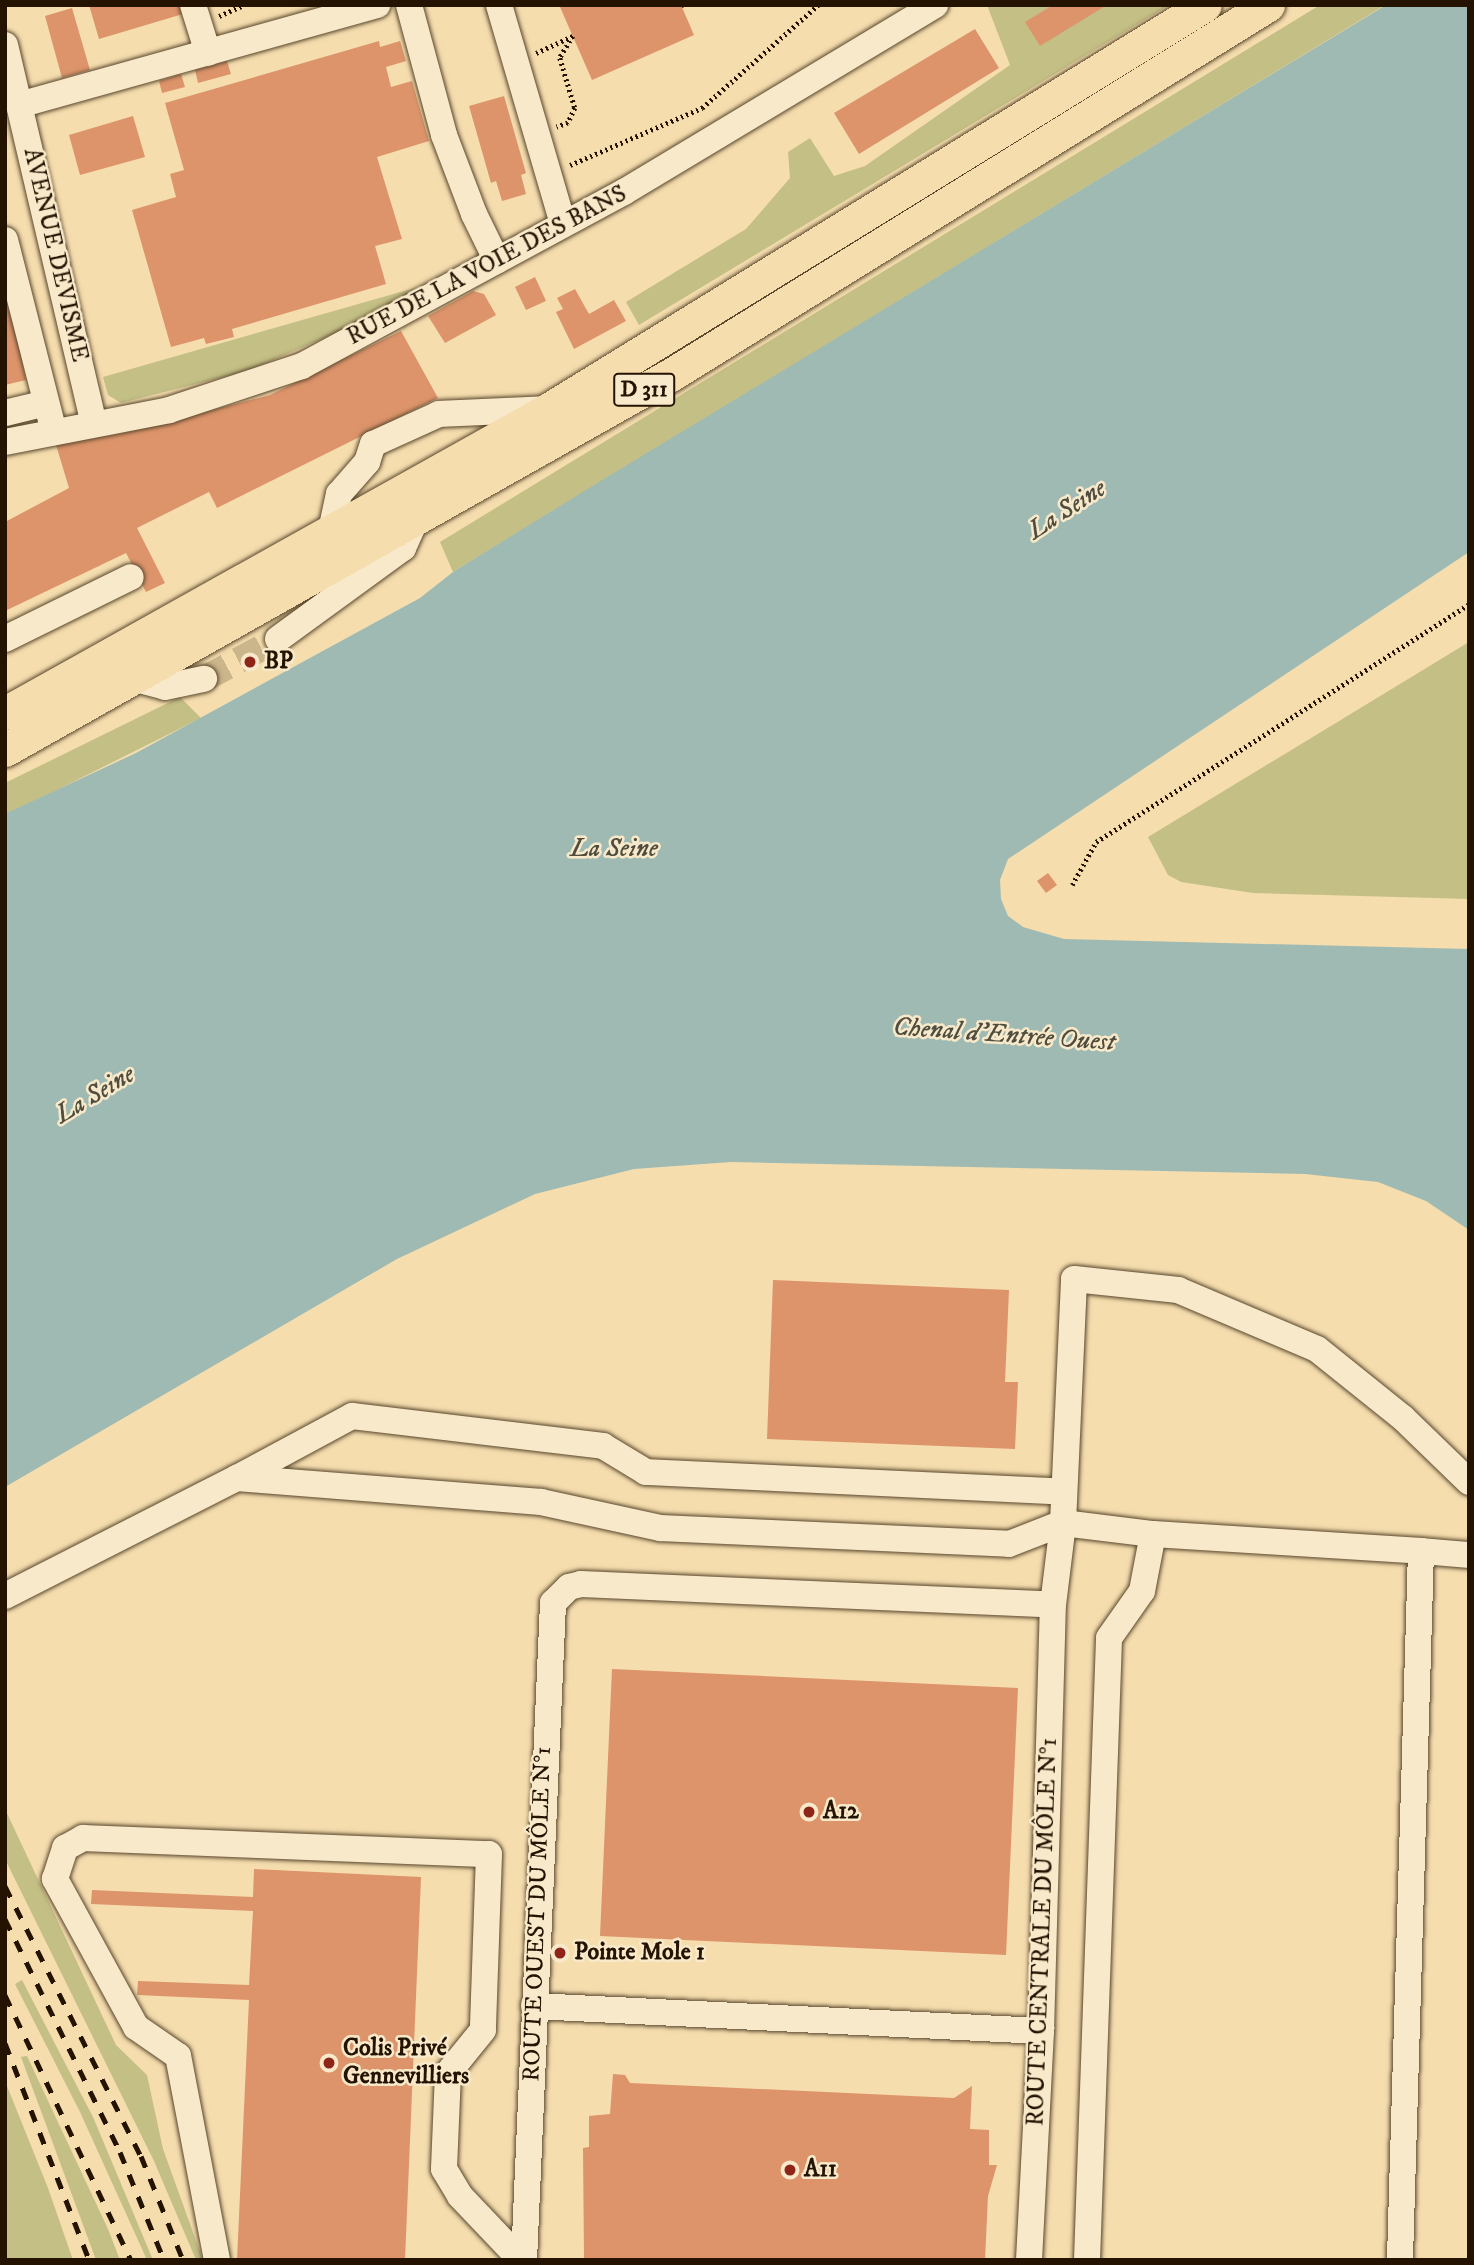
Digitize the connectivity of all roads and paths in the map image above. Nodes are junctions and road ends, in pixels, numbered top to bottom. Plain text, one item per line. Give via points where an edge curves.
1 (193, 5) edge
2 (377, 5) edge
3 (409, 5) edge
4 (499, 5) edge
5 (818, 5) edge
6 (934, 5) edge
7 (1205, 5) edge
8 (1268, 5) edge
9 (530, 42) dead end
10 (5, 45) edge
11 (208, 53) junction
12 (534, 54) junction
13 (537, 66) dead end
14 (19, 105) junction
15 (551, 116) dead end
16 (555, 128) junction
17 (559, 141) dead end
18 (562, 154) dead end
19 (564, 224) junction
20 (5, 240) edge
21 (497, 261) junction
22 (46, 403) junction
23 (549, 409) junction
24 (5, 413) edge
25 (94, 424) junction
26 (54, 432) junction
27 (5, 442) edge
28 (415, 521) junction
29 (331, 531) junction
30 (131, 578) dead end
31 (1469, 604) edge
32 (5, 639) edge
33 (278, 639) tunnel mouth
34 (132, 678) junction
35 (204, 679) tunnel mouth
36 (5, 713) edge
37 (5, 750) edge
38 (1072, 885) dead end
39 (237, 1478) junction
40 (1469, 1482) edge
41 (1064, 1492) junction
42 (1063, 1523) junction
43 (1153, 1534) junction
44 (1421, 1551) junction
45 (1469, 1555) edge
46 (5, 1596) edge
47 (1053, 1605) junction
48 (534, 2006) junction
49 (1041, 2031) junction
50 (217, 2260) edge
51 (522, 2260) edge
52 (1030, 2260) edge
53 (1087, 2260) edge
54 (1399, 2260) edge

1 - 11 street
2 - 11 street
3 - 21 street via 444,135
4 - 19 street
5 - 18 path via 702,108 566,167
6 - 19 street, RUE DE LA VOIE DES BANS
7 - 23 main road, D 311
8 - 28 main road, D 311 via 672,374
9 - 12 path
10 - 14 street, AVENUE DEVISME
11 - 14 street
12 - 13 path
12 - 16 path via 573,36 561,58 575,108 568,123
14 - 25 street, AVENUE DEVISME
15 - 16 path
16 - 17 path
19 - 21 street, RUE DE LA VOIE DES BANS
20 - 22 street
21 - 25 street, RUE DE LA VOIE DES BANS via 302,366 181,406
22 - 24 street
22 - 26 street
23 - 29 main road, D 311
23 - 29 street via 439,414 373,444 367,461 339,494
25 - 26 street, RUE DE LA VOIE DES BANS
26 - 27 street, RUE DE LA VOIE DES BANS
28 - 33 street via 403,548
28 - 34 main road, D 311
29 - 36 main road, D 311
30 - 32 street
31 - 38 path via 1096,842
34 - 35 street via 165,687
34 - 37 main road, D 311
39 - 41 street via 352,1416 603,1446 646,1472
39 - 42 street via 541,1503 660,1528 1009,1544
39 - 46 street
40 - 41 street, ROUTE CENTRALE DU MÔLE N°1 via 1403,1418 1317,1349 1178,1290 1074,1279
41 - 42 street, ROUTE CENTRALE DU MÔLE N°1
42 - 43 street
42 - 47 street, ROUTE CENTRALE DU MÔLE N°1
43 - 44 street
43 - 53 street via 1142,1591 1110,1638
44 - 45 street
44 - 54 street
47 - 48 street, ROUTE OUEST DU MÔLE N°1 via 581,1584 561,1594 551,1610
47 - 49 street, ROUTE CENTRALE DU MÔLE N°1
48 - 49 street
48 - 51 street, ROUTE OUEST DU MÔLE N°1
49 - 52 street, ROUTE CENTRALE DU MÔLE N°1
50 - 51 street via 178,2056 136,2026 55,1879 65,1849 83,1838 489,1854 483,2029 448,2073 444,2169 460,2196

